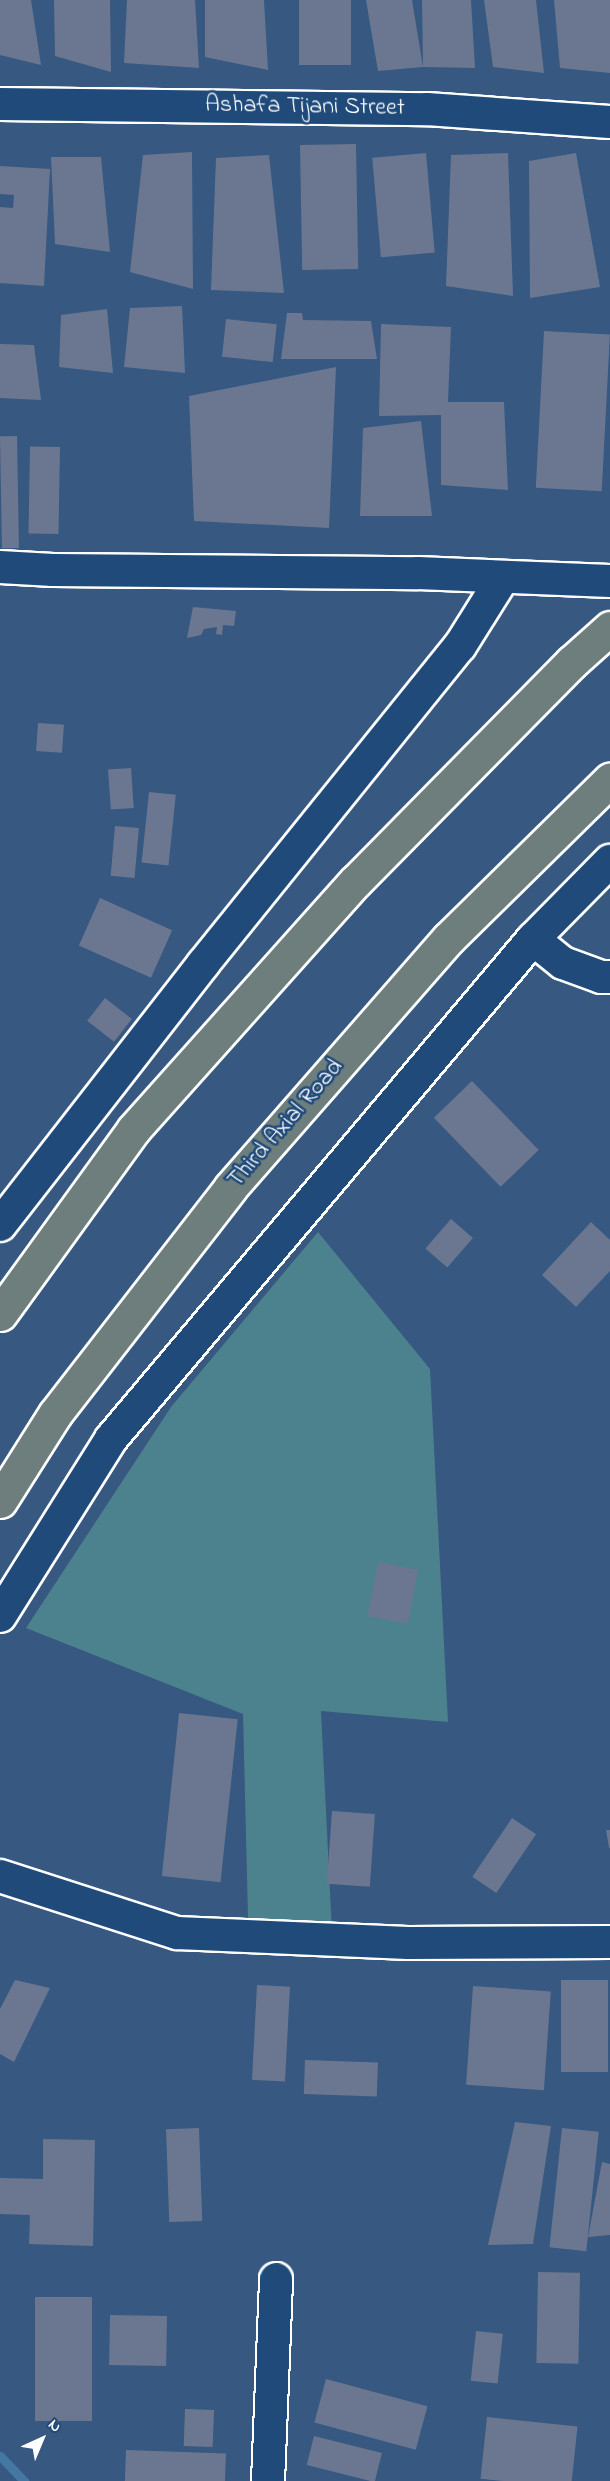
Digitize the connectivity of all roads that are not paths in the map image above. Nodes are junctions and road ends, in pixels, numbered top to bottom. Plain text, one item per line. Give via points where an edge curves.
1 (0, 104) edge
2 (610, 122) edge
3 (0, 567) edge
4 (502, 579) junction
5 (610, 581) edge
6 (610, 628) edge
7 (610, 780) edge
8 (610, 861) edge
9 (533, 939) junction
10 (610, 977) edge
11 (0, 1225) edge
12 (0, 1314) edge
13 (0, 1501) edge
14 (0, 1616) edge
15 (0, 1876) edge
16 (610, 1942) edge
17 (276, 2279) dead end
18 (268, 2481) edge

1 - 2 street, Ashafa Tijani Street via 427,109
3 - 4 street via 418,573
4 - 5 street
4 - 11 street via 453,655 203,964
6 - 12 highway via 356,881 141,1121
7 - 13 highway, Third Axial Road via 449,938 230,1188 55,1414
8 - 9 street
9 - 10 street via 563,963
9 - 14 street via 111,1439
15 - 16 street via 177,1933 408,1943
17 - 18 street

